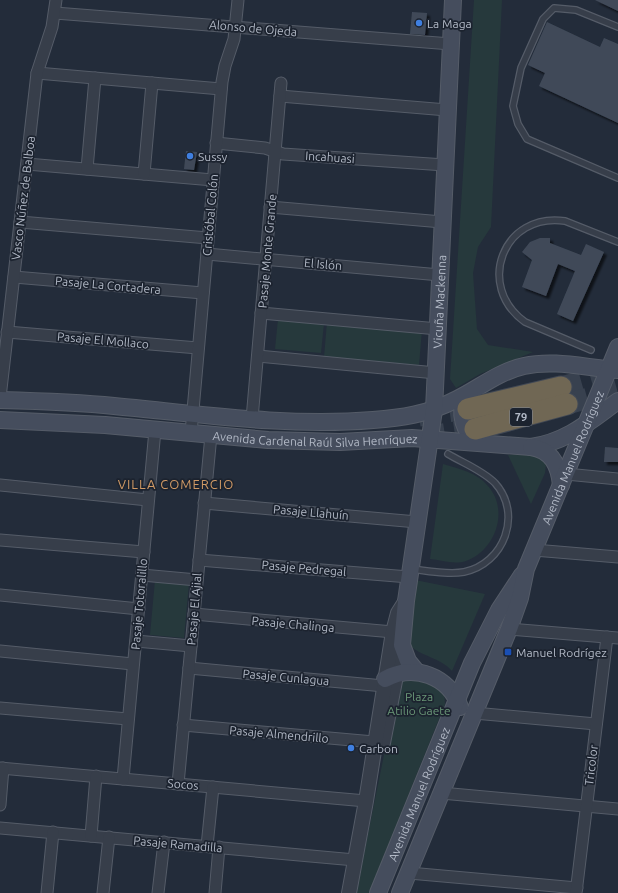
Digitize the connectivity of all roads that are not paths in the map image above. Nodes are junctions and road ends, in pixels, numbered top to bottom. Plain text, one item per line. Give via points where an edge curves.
1 (56, 0) edge
2 (238, 0) edge
3 (453, 0) edge
4 (55, 13) junction
5 (236, 27) junction
6 (618, 27) edge
7 (451, 44) junction
8 (37, 73) junction
9 (95, 78) junction
10 (152, 83) junction
11 (281, 83) dead end
12 (221, 89) junction
13 (280, 96) junction
14 (447, 110) junction
15 (216, 143) junction
16 (275, 151) junction
17 (27, 164) junction
18 (445, 165) junction
19 (87, 169) junction
20 (144, 174) junction
21 (618, 178) edge
22 (213, 180) junction
23 (270, 207) junction
24 (20, 222) junction
25 (442, 222) junction
26 (208, 238) junction
27 (618, 242) edge
28 (207, 254) junction
29 (266, 259) junction
30 (440, 275) junction
31 (14, 277) junction
32 (203, 293) junction
33 (261, 313) junction
34 (438, 329) junction
35 (7, 332) junction
36 (618, 347) edge
37 (198, 348) junction
38 (591, 350) dead end
39 (258, 356) junction
40 (614, 369) edge
41 (436, 373) junction
42 (0, 399) edge
43 (468, 401) junction
44 (618, 401) edge
45 (434, 410) junction
46 (193, 414) junction
47 (252, 419) junction
48 (0, 420) edge
49 (586, 426) junction
50 (155, 430) junction
51 (191, 433) junction
52 (211, 435) junction
53 (478, 436) junction
54 (429, 439) junction
55 (531, 447) junction
56 (448, 454) dead end
57 (618, 479) edge
58 (563, 480) junction
59 (0, 485) edge
60 (148, 500) junction
61 (204, 503) junction
62 (417, 522) junction
63 (0, 540) edge
64 (534, 550) junction
65 (144, 552) junction
66 (618, 557) edge
67 (199, 560) junction
68 (526, 568) junction
69 (410, 573) junction
70 (142, 575) junction
71 (197, 580) junction
72 (0, 595) edge
73 (139, 609) junction
74 (194, 614) junction
75 (509, 629) junction
76 (606, 637) junction
77 (397, 638) junction
78 (618, 638) edge
79 (136, 641) junction
80 (191, 646) junction
81 (0, 651) edge
82 (133, 664) junction
83 (188, 668) junction
84 (417, 672) junction
85 (389, 680) junction
86 (457, 699) junction
87 (0, 708) edge
88 (474, 713) junction
89 (128, 719) junction
90 (596, 724) junction
91 (183, 725) junction
92 (374, 742) junction
93 (462, 743) junction
94 (2, 768) edge
95 (96, 776) junction
96 (123, 779) junction
97 (178, 784) junction
98 (213, 787) junction
99 (441, 794) junction
100 (366, 801) junction
101 (0, 805) edge
102 (586, 806) junction
103 (618, 809) edge
104 (0, 828) edge
105 (53, 832) junction
106 (91, 836) junction
107 (109, 837) junction
108 (164, 842) junction
109 (207, 846) junction
110 (219, 847) junction
111 (355, 860) junction
112 (409, 873) junction
113 (576, 890) edge
114 (47, 893) edge
115 (104, 893) edge
116 (158, 893) edge
117 (215, 893) edge
118 (349, 893) edge
119 (378, 893) edge
120 (400, 893) edge

1 - 4 street, Vasco Núñez de Balboa
2 - 5 street, Cristóbal Colón
3 - 7 main road, Vicuña Mackenna
4 - 5 street, Alonso de Ojeda
4 - 8 street, Vasco Núñez de Balboa
5 - 7 street, Alonso de Ojeda
5 - 12 street, Cristóbal Colón
6 - 21 lane via 576,10 554,8 543,19 521,68 513,106 518,124 527,139
7 - 14 main road, Vicuña Mackenna
8 - 9 street
8 - 17 street, Vasco Núñez de Balboa
9 - 10 street
9 - 19 street
10 - 12 street
10 - 20 street
11 - 13 street, Pasaje Monte Grande
12 - 15 street, Cristóbal Colón
13 - 14 street
13 - 16 street, Pasaje Monte Grande
14 - 18 main road, Vicuña Mackenna
15 - 16 street, Incahuasi
15 - 22 street, Cristóbal Colón
16 - 18 street, Incahuasi via 283,154
16 - 23 street, Pasaje Monte Grande
17 - 19 street
17 - 24 street, Vasco Núñez de Balboa
18 - 25 main road, Vicuña Mackenna
19 - 20 street
20 - 22 street
22 - 26 street, Cristóbal Colón
23 - 25 street
23 - 29 street, Pasaje Monte Grande
24 - 26 street
24 - 31 street, Vasco Núñez de Balboa
25 - 30 main road, Vicuña Mackenna
26 - 28 street, Cristóbal Colón
27 - 38 lane via 565,221 539,222 523,229 511,241 502,256 499,275 502,294 511,310 525,322
28 - 29 street, El Islón
28 - 32 street, Cristóbal Colón
29 - 30 street, El Islón
29 - 33 street, Pasaje Monte Grande
30 - 34 main road, Vicuña Mackenna
31 - 32 street, Pasaje La Cortadera
31 - 35 street, Vasco Núñez de Balboa
32 - 37 street, Cristóbal Colón
33 - 34 street
33 - 39 street, Pasaje Monte Grande
34 - 41 main road, Vicuña Mackenna
35 - 37 street, Pasaje El Mollaco
35 - 42 street, Vasco Núñez de Balboa
36 - 40 main road, Avenida Manuel Rodríguez
37 - 46 street, Cristóbal Colón
39 - 41 street
39 - 47 street, Pasaje Monte Grande
40 - 43 main road, Avenida Cardenal Raúl Silva Henríquez via 553,362 534,364 498,375
40 - 49 main road, Avenida Manuel Rodríguez
41 - 45 main road, Vicuña Mackenna
42 - 46 main road, Avenida Cardenal Raúl Silva Henríquez via 80,403
43 - 45 main road, Avenida Cardenal Raúl Silva Henríquez
43 - 53 main road via 463,408 463,424 468,433
43 - 53 highway, 79 via 564,395
44 - 49 main road, Avenida Cardenal Raúl Silva Henríquez
45 - 47 main road, Avenida Cardenal Raúl Silva Henríquez via 390,419 360,421
45 - 54 main road, Vicuña Mackenna
46 - 47 main road, Avenida Cardenal Raúl Silva Henríquez
46 - 51 street, Cristóbal Colón
48 - 50 main road, Avenida Cardenal Raúl Silva Henríquez
49 - 55 main road, Avenida Cardenal Raúl Silva Henríquez via 558,441
49 - 58 main road, Avenida Manuel Rodríguez
50 - 51 main road, Avenida Cardenal Raúl Silva Henríquez
50 - 60 street, Pasaje Totoralillo
51 - 52 main road, Avenida Cardenal Raúl Silva Henríquez
52 - 54 main road, Avenida Cardenal Raúl Silva Henríquez via 304,442
52 - 61 street, Pasaje El Ajial
53 - 54 main road, Avenida Cardenal Raúl Silva Henríquez
53 - 55 main road, Avenida Cardenal Raúl Silva Henríquez via 502,446
54 - 62 main road, Vicuña Mackenna
55 - 58 main road via 543,450 552,458
56 - 69 lane via 488,477 501,492 507,509 505,537 496,554 472,570 453,573
57 - 58 street
58 - 64 main road, Avenida Manuel Rodríguez
59 - 60 street
60 - 65 street, Pasaje Totoralillo
61 - 62 street, Pasaje Llahuín
61 - 67 street, Pasaje El Ajial
62 - 69 main road, Vicuña Mackenna
63 - 65 street
64 - 66 street
64 - 68 main road, Avenida Manuel Rodríguez
65 - 70 street, Pasaje Totoralillo
67 - 69 street, Pasaje Pedregal
67 - 71 street, Pasaje El Ajial
68 - 75 main road, Avenida Manuel Rodríguez via 520,598
68 - 86 main road, Avenida Manuel Rodríguez via 499,610
69 - 77 main road, Vicuña Mackenna
70 - 71 street
70 - 73 street, Pasaje Totoralillo
71 - 74 street, Pasaje El Ajial
72 - 73 street
73 - 79 street, Pasaje Totoralillo
74 - 77 street, Pasaje Chalinga
74 - 80 street, Pasaje El Ajial
75 - 76 street
75 - 88 main road, Avenida Manuel Rodríguez
76 - 78 street
76 - 90 street, Tricolor
77 - 84 main road via 408,661
77 - 85 street, Vicuña Mackenna
79 - 80 street
79 - 82 street, Pasaje Totoralillo
80 - 83 street, Pasaje El Ajial
81 - 82 street
82 - 89 street, Pasaje Totoralillo
83 - 85 street, Pasaje Cunlagua
83 - 91 street, Pasaje El Ajial
84 - 85 main road
84 - 86 main road via 429,675 444,684
85 - 92 street, Vicuña Mackenna
85 - 100 street, Vicuña Mackenna via 384,739
86 - 93 main road via 463,725
86 - 119 main road, Avenida Manuel Rodríguez
87 - 89 street
88 - 90 street
88 - 93 main road, Avenida Manuel Rodríguez
89 - 96 street, Pasaje Totoralillo
90 - 102 street, Tricolor
91 - 92 street, Pasaje Almendrillo
91 - 97 street, Pasaje El Ajial
92 - 100 street, Vicuña Mackenna
93 - 99 main road, Avenida Manuel Rodríguez
94 - 95 street, Socos
94 - 101 street
95 - 96 street, Socos
95 - 106 street
96 - 97 street, Socos
97 - 98 street, Socos
98 - 100 street, Socos
98 - 109 street
99 - 102 street
99 - 112 main road, Avenida Manuel Rodríguez
100 - 111 street, Vicuña Mackenna
102 - 103 street
102 - 113 street, Tricolor
104 - 105 street, Pasaje Ramadilla
105 - 106 street, Pasaje Ramadilla
105 - 114 street
106 - 107 street, Pasaje Ramadilla
107 - 108 street, Pasaje Ramadilla
107 - 115 street
108 - 109 street, Pasaje Ramadilla
108 - 116 street
109 - 110 street, Pasaje Ramadilla
110 - 111 street, Pasaje Ramadilla
110 - 117 street
111 - 118 street, Vicuña Mackenna
112 - 113 street
112 - 120 main road, Avenida Manuel Rodríguez

